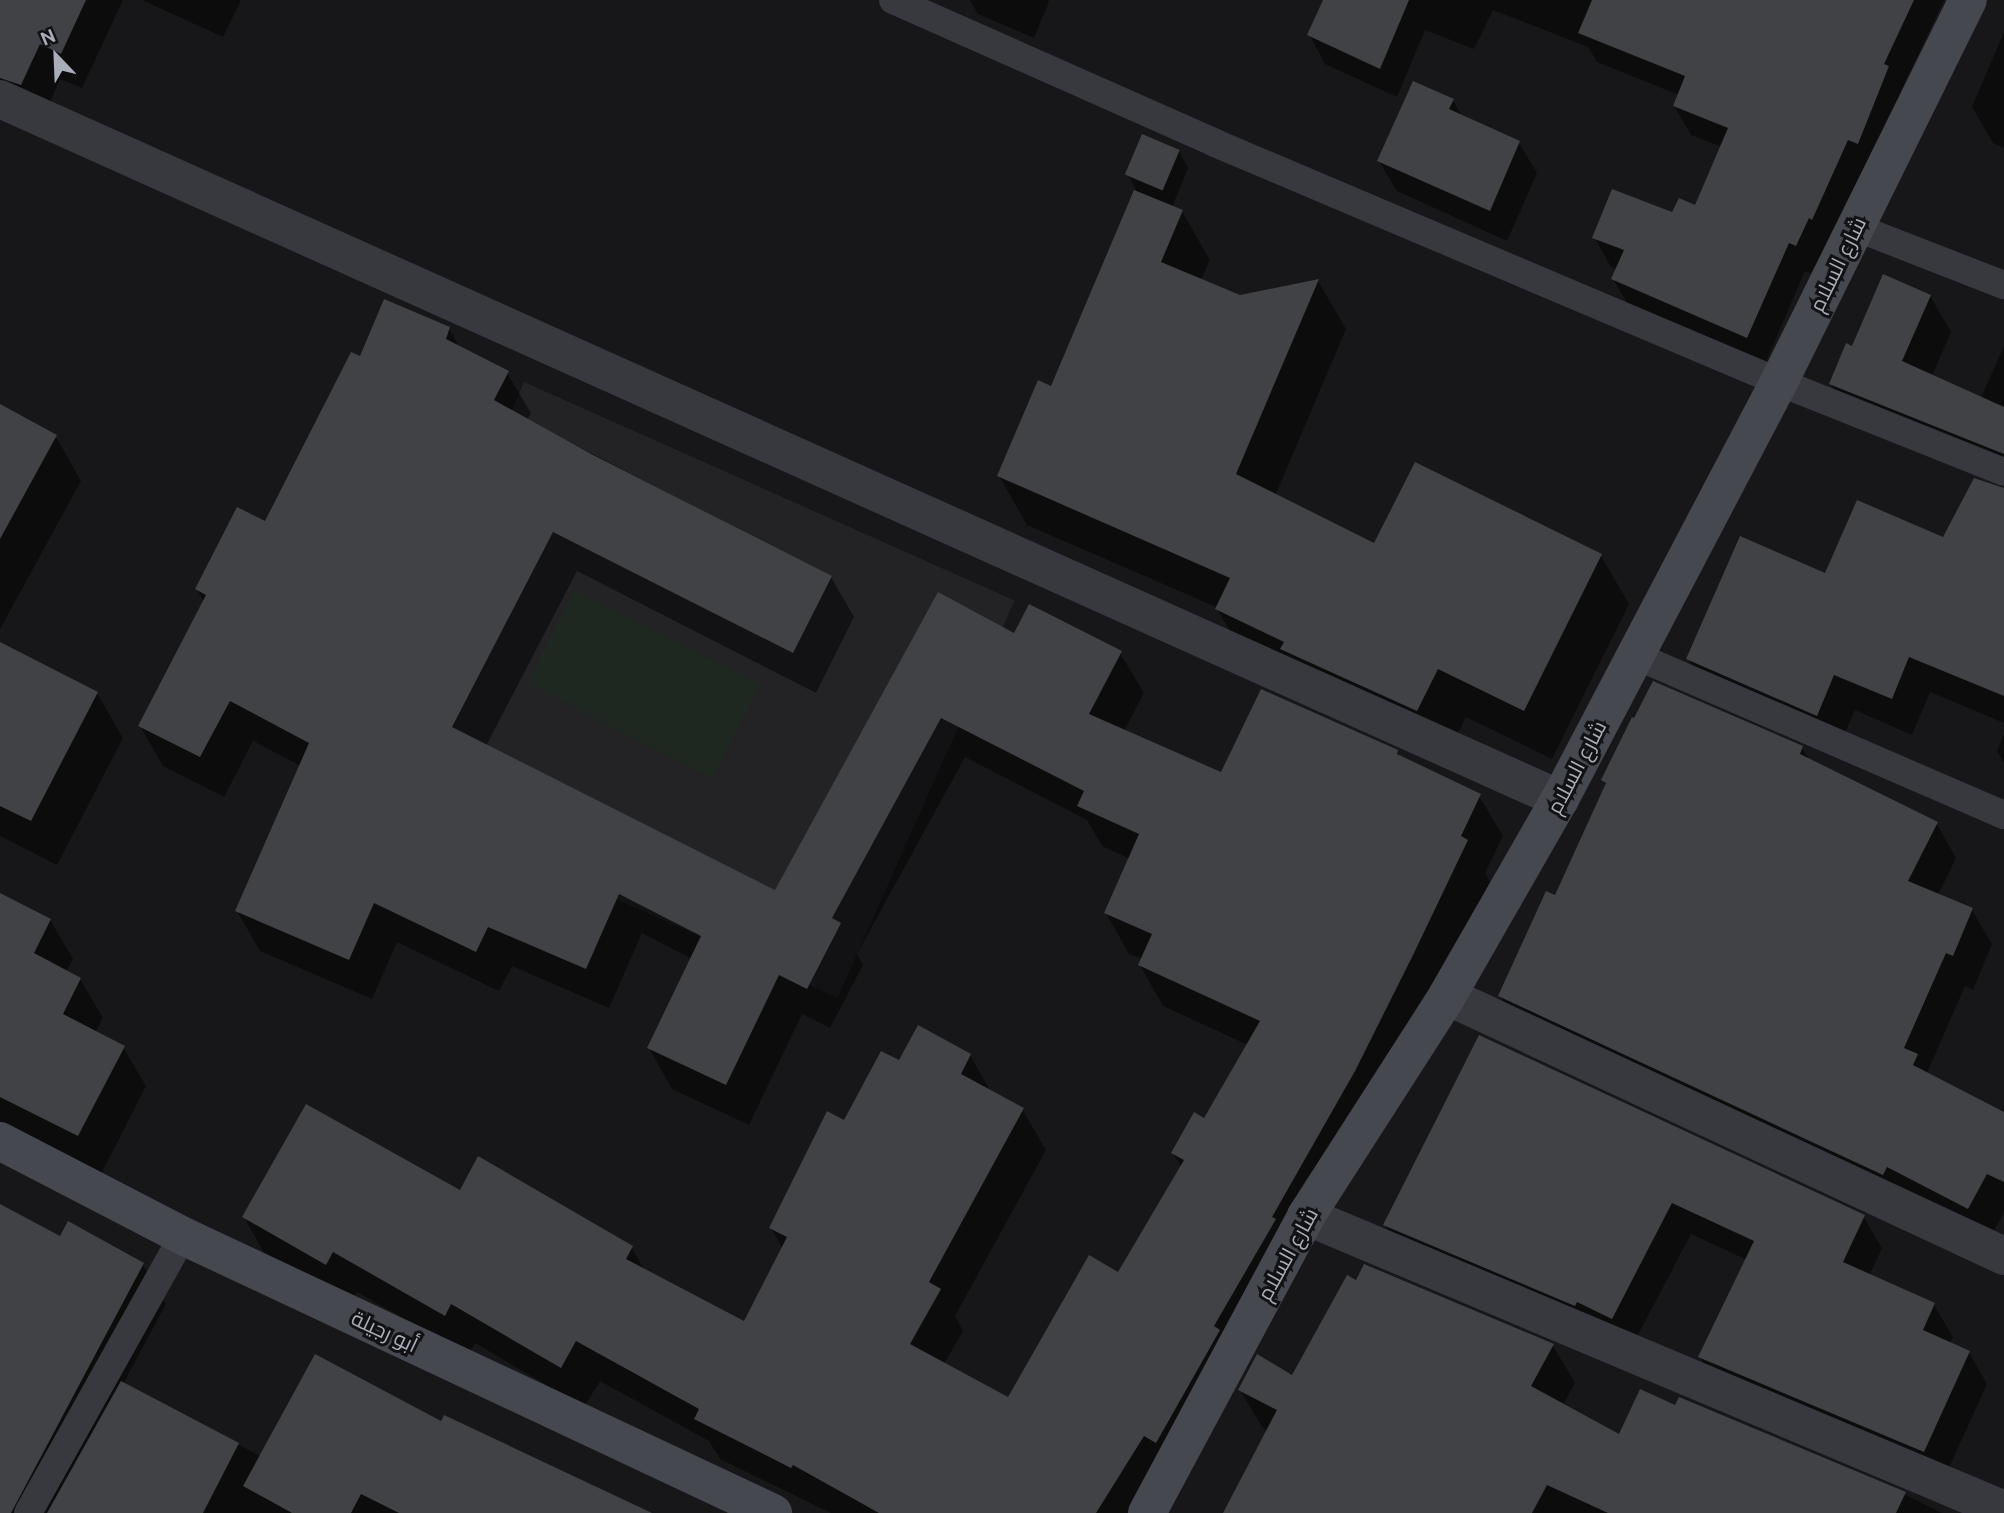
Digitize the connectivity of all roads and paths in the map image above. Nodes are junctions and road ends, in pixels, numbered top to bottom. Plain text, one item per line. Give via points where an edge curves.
1 (893, 0) edge
2 (1968, 0) edge
3 (0, 99) edge
4 (1855, 227) junction
5 (2004, 285) edge
6 (1779, 382) junction
7 (2004, 472) edge
8 (1634, 655) junction
9 (1560, 799) junction
10 (2004, 815) edge
11 (1447, 996) junction
12 (0, 1141) edge
13 (1306, 1216) junction
14 (183, 1236) junction
15 (2004, 1256) edge
16 (2004, 1510) edge
17 (27, 1513) edge
18 (773, 1513) edge
19 (1147, 1513) edge

1 - 6 lane via 1215,143
2 - 4 street, شارع السلام
3 - 9 street
4 - 5 lane
4 - 6 street, شارع السلام
6 - 7 lane
6 - 8 street, شارع السلام
8 - 9 street, شارع السلام
8 - 10 lane
9 - 11 street, شارع السلام
11 - 13 street, شارع السلام
11 - 15 street
12 - 14 street, أبو رجيلة
13 - 16 street
13 - 19 street, شارع السلام
14 - 17 lane
14 - 18 street, أبو رجيلة

